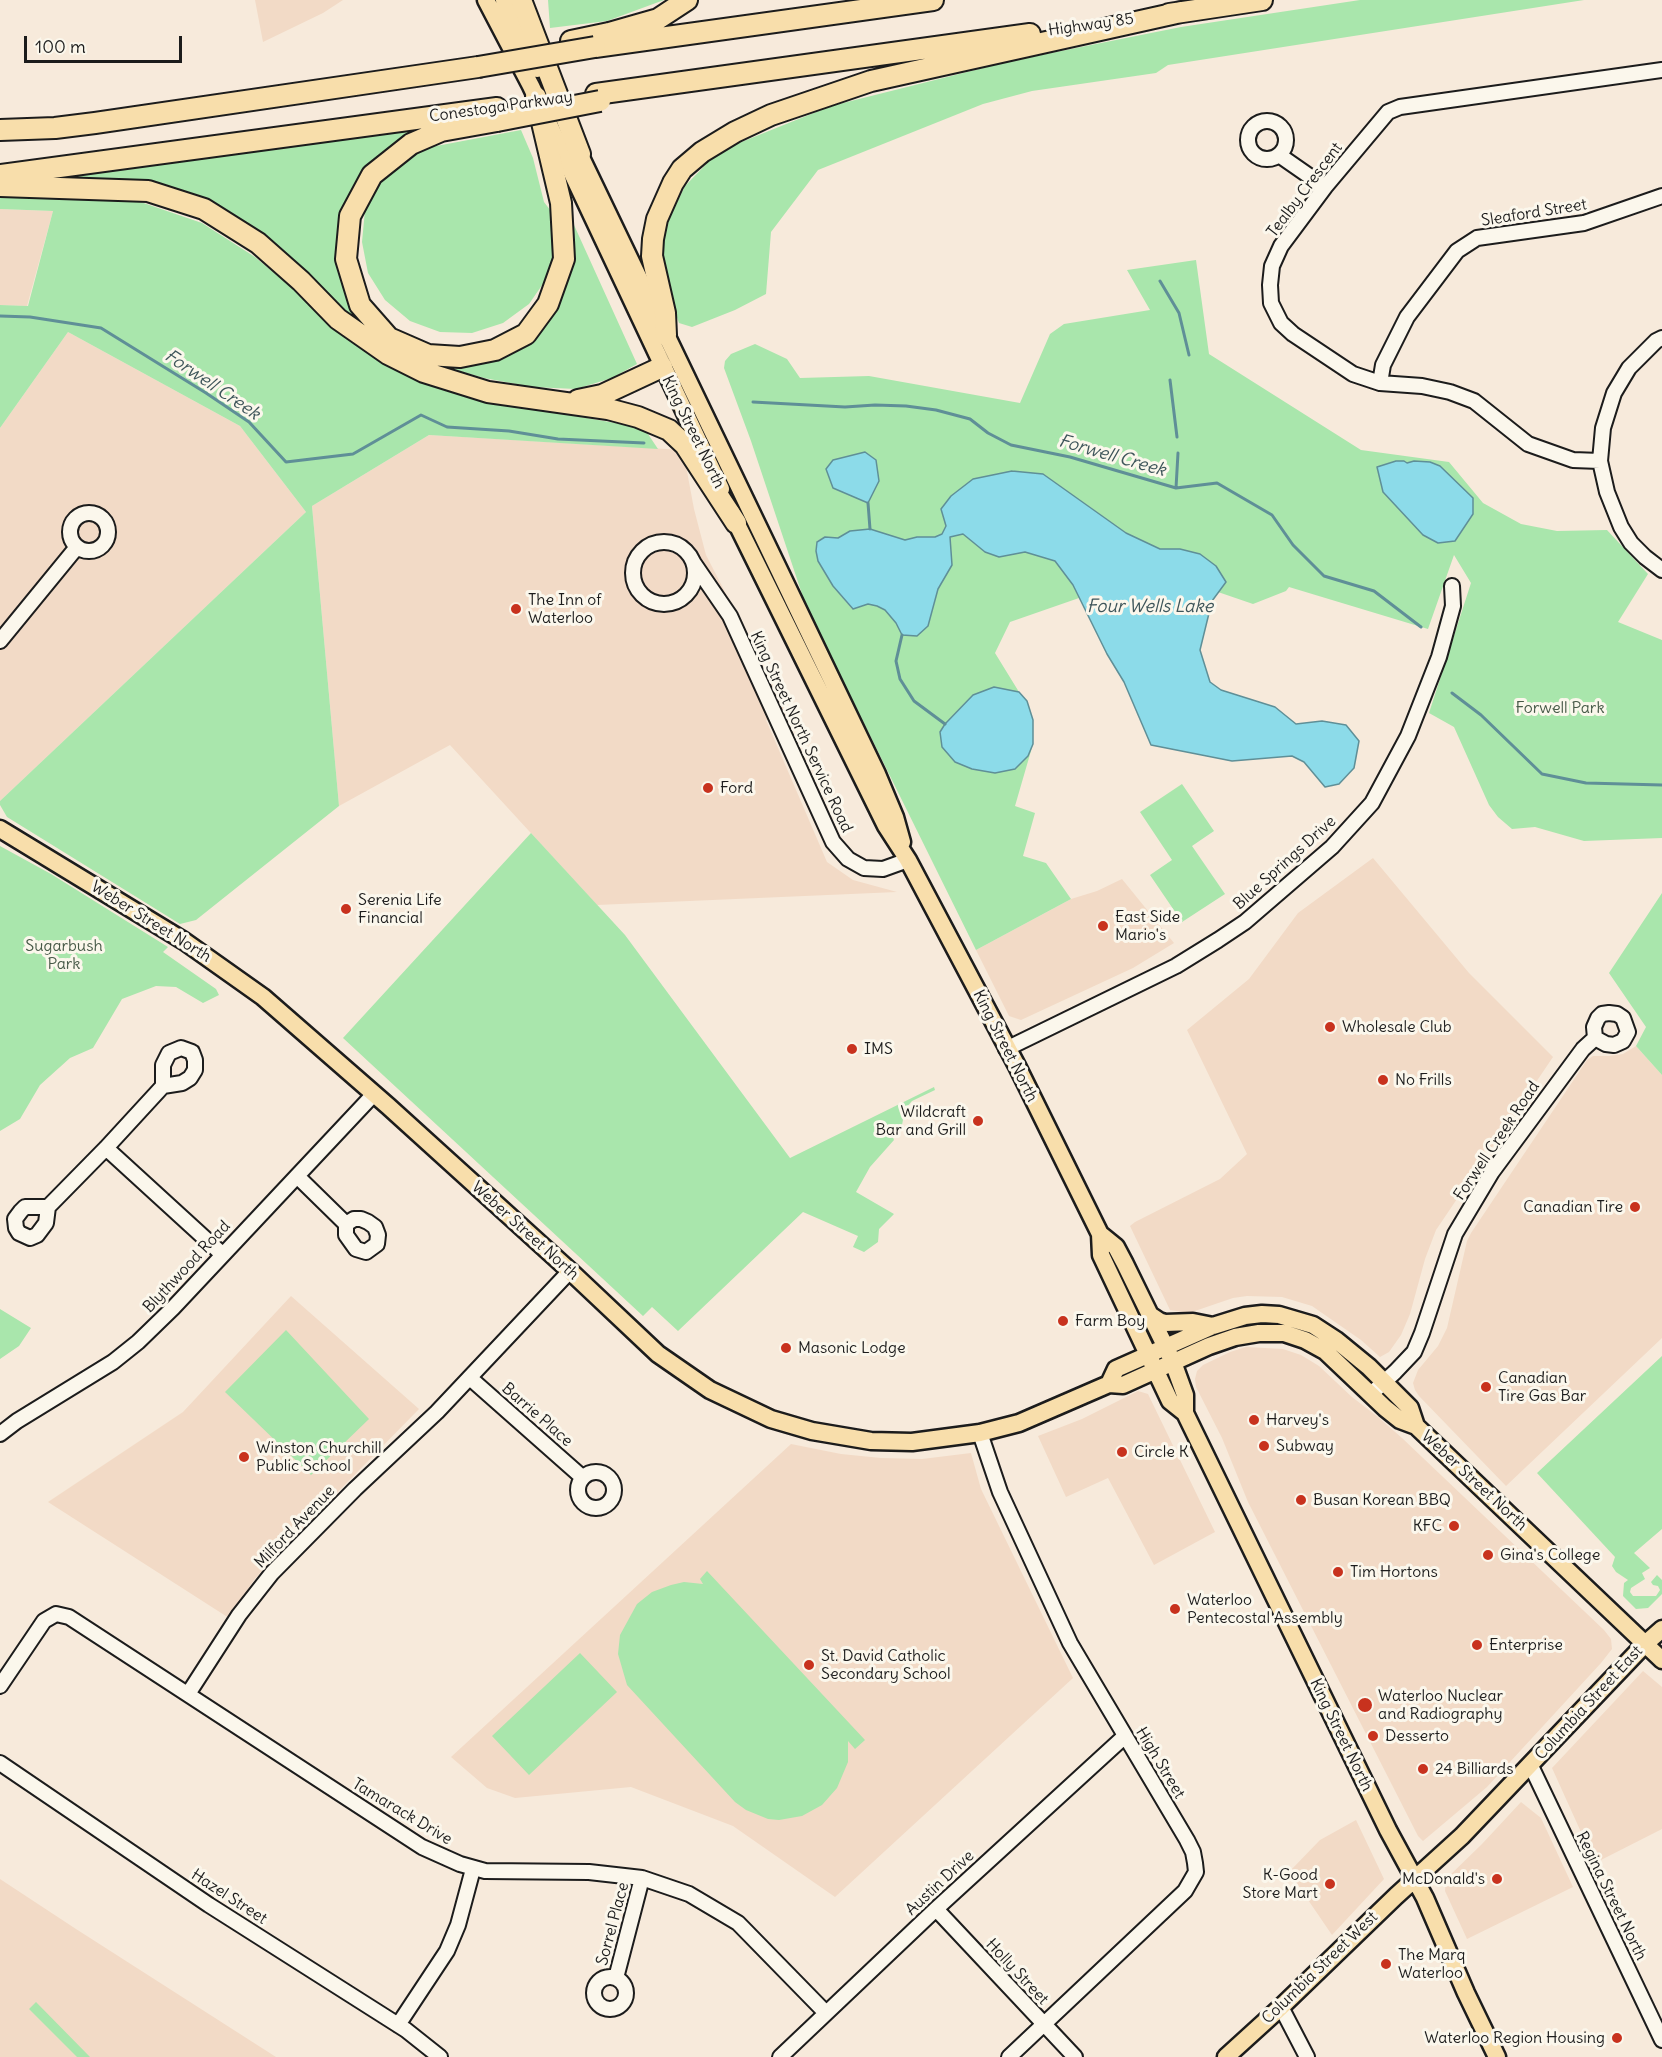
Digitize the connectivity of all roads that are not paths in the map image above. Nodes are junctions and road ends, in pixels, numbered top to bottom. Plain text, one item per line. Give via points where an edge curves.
1 (486, 0) edge
2 (504, 0) edge
3 (521, 0) edge
4 (687, 0) edge
5 (933, 0) edge
6 (1262, 0) edge
7 (1181, 12) junction
8 (1002, 38) joint
9 (478, 67) junction
10 (1662, 70) edge
11 (536, 97) junction
12 (497, 114) junction
13 (0, 130) edge
14 (580, 154) junction
15 (1279, 154) dead end
16 (0, 175) edge
17 (0, 186) edge
18 (1325, 188) junction
19 (1662, 196) edge
20 (666, 335) junction
21 (1662, 338) edge
22 (662, 367) junction
23 (1380, 383) junction
24 (540, 400) junction
25 (1600, 461) junction
26 (736, 523) junction
27 (78, 547) dead end
28 (693, 562) junction
29 (1662, 570) edge
30 (1452, 586) dead end
31 (0, 641) edge
32 (0, 829) edge
33 (908, 860) junction
34 (1595, 1038) dead end
35 (1006, 1049) junction
36 (163, 1086) dead end
37 (374, 1094) junction
38 (106, 1148) junction
39 (297, 1176) junction
40 (48, 1208) dead end
41 (346, 1224) dead end
42 (1100, 1234) junction
43 (222, 1254) junction
44 (570, 1271) junction
45 (1150, 1315) junction
46 (1213, 1326) junction
47 (1166, 1346) junction
48 (1149, 1354) junction
49 (1173, 1362) junction
50 (1156, 1370) junction
51 (470, 1378) junction
52 (1384, 1382) junction
53 (1109, 1384) junction
54 (1371, 1394) junction
55 (1185, 1413) junction
56 (1416, 1426) junction
57 (980, 1433) junction
58 (0, 1434) edge
59 (582, 1478) dead end
60 (1662, 1629) edge
61 (1645, 1644) junction
62 (1662, 1660) edge
63 (0, 1686) edge
64 (188, 1694) junction
65 (1125, 1736) junction
66 (0, 1763) edge
67 (1531, 1766) junction
68 (473, 1869) junction
69 (642, 1878) junction
70 (1415, 1880) junction
71 (936, 1909) junction
72 (616, 1978) dead end
73 (1281, 2007) junction
74 (826, 2013) junction
75 (1044, 2024) junction
76 (398, 2025) junction
77 (1662, 2040) edge
78 (440, 2057) edge
79 (780, 2057) edge
80 (1009, 2057) edge
81 (1075, 2057) edge
82 (1226, 2057) edge
83 (1307, 2057) edge
84 (1497, 2057) edge

1 - 11 main road, King Street North
2 - 14 main road, King Street North
3 - 14 highway
4 - 9 highway, bridge via 658,19
5 - 9 highway, bridge
6 - 7 highway
7 - 8 highway, Highway 85
7 - 20 highway via 872,81 771,116 702,152 673,183 653,239 652,256
8 - 12 highway, Conestoga Parkway via 643,87
9 - 13 highway via 95,123
10 - 18 street, Tealby Crescent via 1400,107 1388,112
11 - 12 highway via 562,214 564,260 548,304 526,334 495,350 460,357 428,356 389,338 360,305 346,259 350,216 372,176 411,144
11 - 22 main road, King Street North
12 - 16 highway, Conestoga Parkway
14 - 20 main road, King Street North
15 - 18 street
17 - 24 highway via 148,191 204,209 258,243 338,319 388,354 459,384
18 - 23 street, Tealby Crescent via 1281,246 1272,266 1271,303 1281,323 1293,334 1353,374
19 - 23 street, Sleaford Street via 1584,223 1477,238 1457,251 1407,317 1383,365
20 - 33 main road, King Street North via 877,774
21 - 25 street via 1629,368 1614,393 1603,428
22 - 24 highway via 602,395 578,400
22 - 26 main road, King Street North
23 - 25 street, Tealby Crescent via 1422,386 1466,398 1528,444 1573,460
24 - 26 highway via 608,409 669,430 685,445
25 - 29 street via 1621,527 1631,543
26 - 33 main road, King Street North via 886,826
27 - 31 street
28 - 28 street, King Street North Service Road via 685,550 662,542 642,551 636,559 633,578 650,602 672,604 682,599 693,584
28 - 33 street, King Street North Service Road via 730,616 832,842 848,860 864,868 883,869
30 - 35 street, Blue Springs Drive via 1453,606 1439,657 1408,736 1372,803 1332,847 1245,922 1218,940 1176,966
32 - 37 main road, Weber Street North via 228,971
33 - 35 main road, King Street North
34 - 52 street, Forwell Creek Road via 1492,1172 1455,1234 1414,1352
35 - 42 main road, King Street North
36 - 38 street
37 - 39 street, Blythwood Road
37 - 44 main road, Weber Street North
38 - 40 street
38 - 43 street
39 - 41 street
39 - 43 street, Blythwood Road
42 - 45 main road, King Street North via 1116,1247
42 - 48 main road, King Street North via 1101,1255
43 - 58 street, Blythwood Road via 138,1342 94,1375
44 - 51 street, Milford Avenue
44 - 57 main road, Weber Street North via 658,1354 710,1390 771,1419 871,1441 912,1442
45 - 46 main road via 1165,1323
45 - 47 main road, King Street North
46 - 47 main road, Weber Street North
46 - 52 main road, Weber Street North via 1262,1314 1296,1319 1326,1332
47 - 48 main road, Weber Street North
47 - 49 main road, King Street North
48 - 50 main road, King Street North
48 - 53 main road, Weber Street North via 1116,1369
49 - 50 main road, Weber Street North
49 - 54 main road, Weber Street North via 1235,1337 1284,1333 1325,1351
49 - 55 main road, King Street North via 1185,1395
50 - 53 main road, Weber Street North via 1123,1385
50 - 55 main road, King Street North via 1170,1401
51 - 59 street, Barrie Place
51 - 64 street, Milford Avenue via 272,1573 239,1615
52 - 54 street, Forwell Creek Road
52 - 56 main road, Weber Street North via 1410,1408
53 - 57 main road, Weber Street North via 1019,1423
54 - 56 main road, Weber Street North via 1400,1420
55 - 70 main road, King Street North
56 - 61 main road, Weber Street North
57 - 65 street, High Street via 1000,1492 1070,1642
60 - 61 main road, Columbia Street East
61 - 62 main road, Weber Street North
61 - 67 main road, Columbia Street East
63 - 64 street, Tamarack Drive via 40,1624 56,1614 69,1617
64 - 68 street, Tamarack Drive via 422,1847
65 - 71 street, Austin Drive
65 - 75 street, High Street via 1187,1840 1196,1872 1185,1891
66 - 76 street, Hazel Street via 190,1892
67 - 70 main road, Columbia Street East
67 - 77 street, Regina Street North
68 - 69 street, Tamarack Drive via 589,1872
68 - 76 street via 447,1951
69 - 72 street, Sorrel Place
69 - 74 street, Tamarack Drive via 689,1894 738,1923
70 - 73 main road, Columbia Street West
70 - 84 main road, King Street North
71 - 74 street, Austin Drive
71 - 75 street, Holly Street
73 - 82 main road, Columbia Street West
73 - 83 street
74 - 79 street, Austin Drive
75 - 80 street, High Street
75 - 81 street, Holly Street
76 - 78 street, Hazel Street

